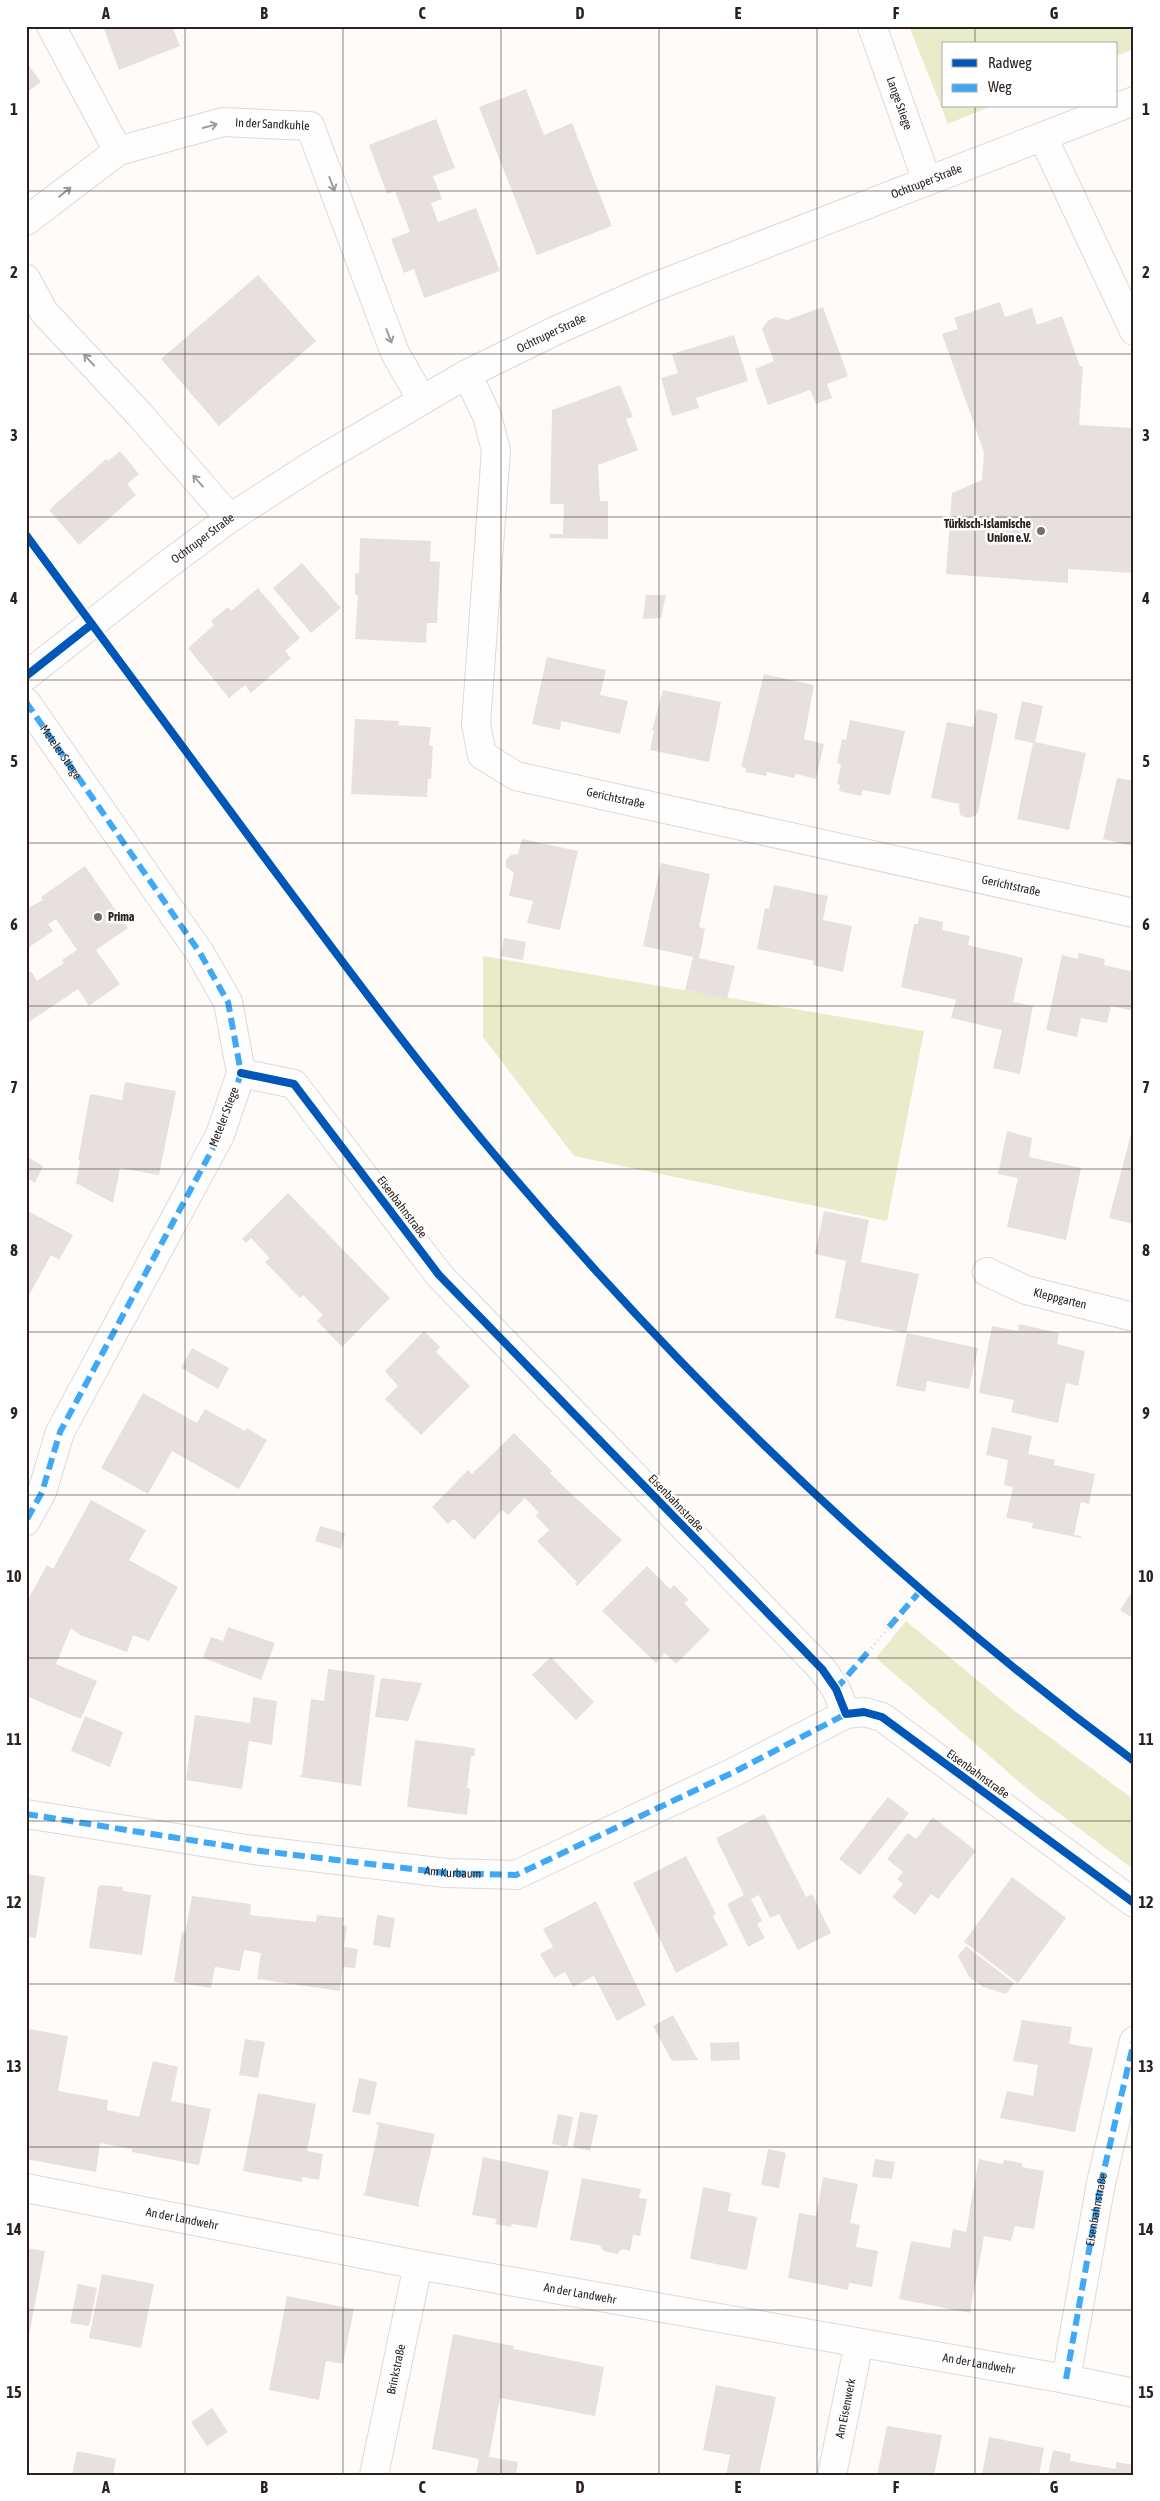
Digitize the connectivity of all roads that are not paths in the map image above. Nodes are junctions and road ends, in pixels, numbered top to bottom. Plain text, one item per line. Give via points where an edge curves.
1 (51, 26) edge
2 (872, 26) edge
3 (1134, 101) edge
4 (1118, 107) edge
5 (1116, 108) edge
6 (1043, 137) junction
7 (118, 151) junction
8 (927, 181) junction
9 (26, 222) edge
10 (26, 279) edge
11 (1134, 331) edge
12 (467, 374) junction
13 (422, 400) junction
14 (230, 518) junction
15 (26, 676) edge
16 (26, 702) edge
17 (1134, 914) edge
18 (241, 1073) junction
19 (987, 1272) dead end
20 (1134, 1317) edge
21 (26, 1521) edge
22 (846, 1714) junction
23 (26, 1814) edge
24 (1134, 1903) edge
25 (1134, 2041) edge
26 (26, 2188) edge
27 (418, 2265) junction
28 (859, 2343) junction
29 (1066, 2378) junction
30 (1134, 2393) edge
31 (374, 2475) edge
32 (832, 2475) edge

1 - 7 street
2 - 8 street, Lange Stiege
3 - 4 street, Ochtruper Straße
5 - 6 street, Ochtruper Straße
6 - 8 street, Ochtruper Straße
6 - 11 street
9 -> 7 street, In der Sandkuhle
7 -> 13 street, In der Sandkuhle via 223,122 310,126 395,352
8 - 12 street, Ochtruper Straße via 649,289
14 -> 10 street via 44,312
12 - 13 street, Ochtruper Straße
12 - 17 street, Gerichtstraße via 487,416 496,450 476,724 482,755 516,776
13 - 14 street, Ochtruper Straße
14 - 15 street, Ochtruper Straße
16 - 18 street, Meteler Stiege via 200,953 228,1002
18 - 21 street, Meteler Stiege via 220,1135 60,1432 42,1492
18 - 22 street, Eisenbahnstraße via 294,1084 440,1275 822,1669 836,1689
19 - 20 street, Kleppgarten via 1026,1290
22 - 23 street, Am Kurbaum via 734,1772 516,1874 446,1873 253,1850
22 - 24 street, Eisenbahnstraße via 864,1712 882,1717
25 - 29 street, Eisenbahnstraße via 1101,2183
26 - 27 street, An der Landwehr
27 - 28 street, An der Landwehr
27 - 31 street, Brinkstraße
28 - 29 street, An der Landwehr
28 - 32 street, Am Eisenwerk
29 - 30 street, An der Landwehr

